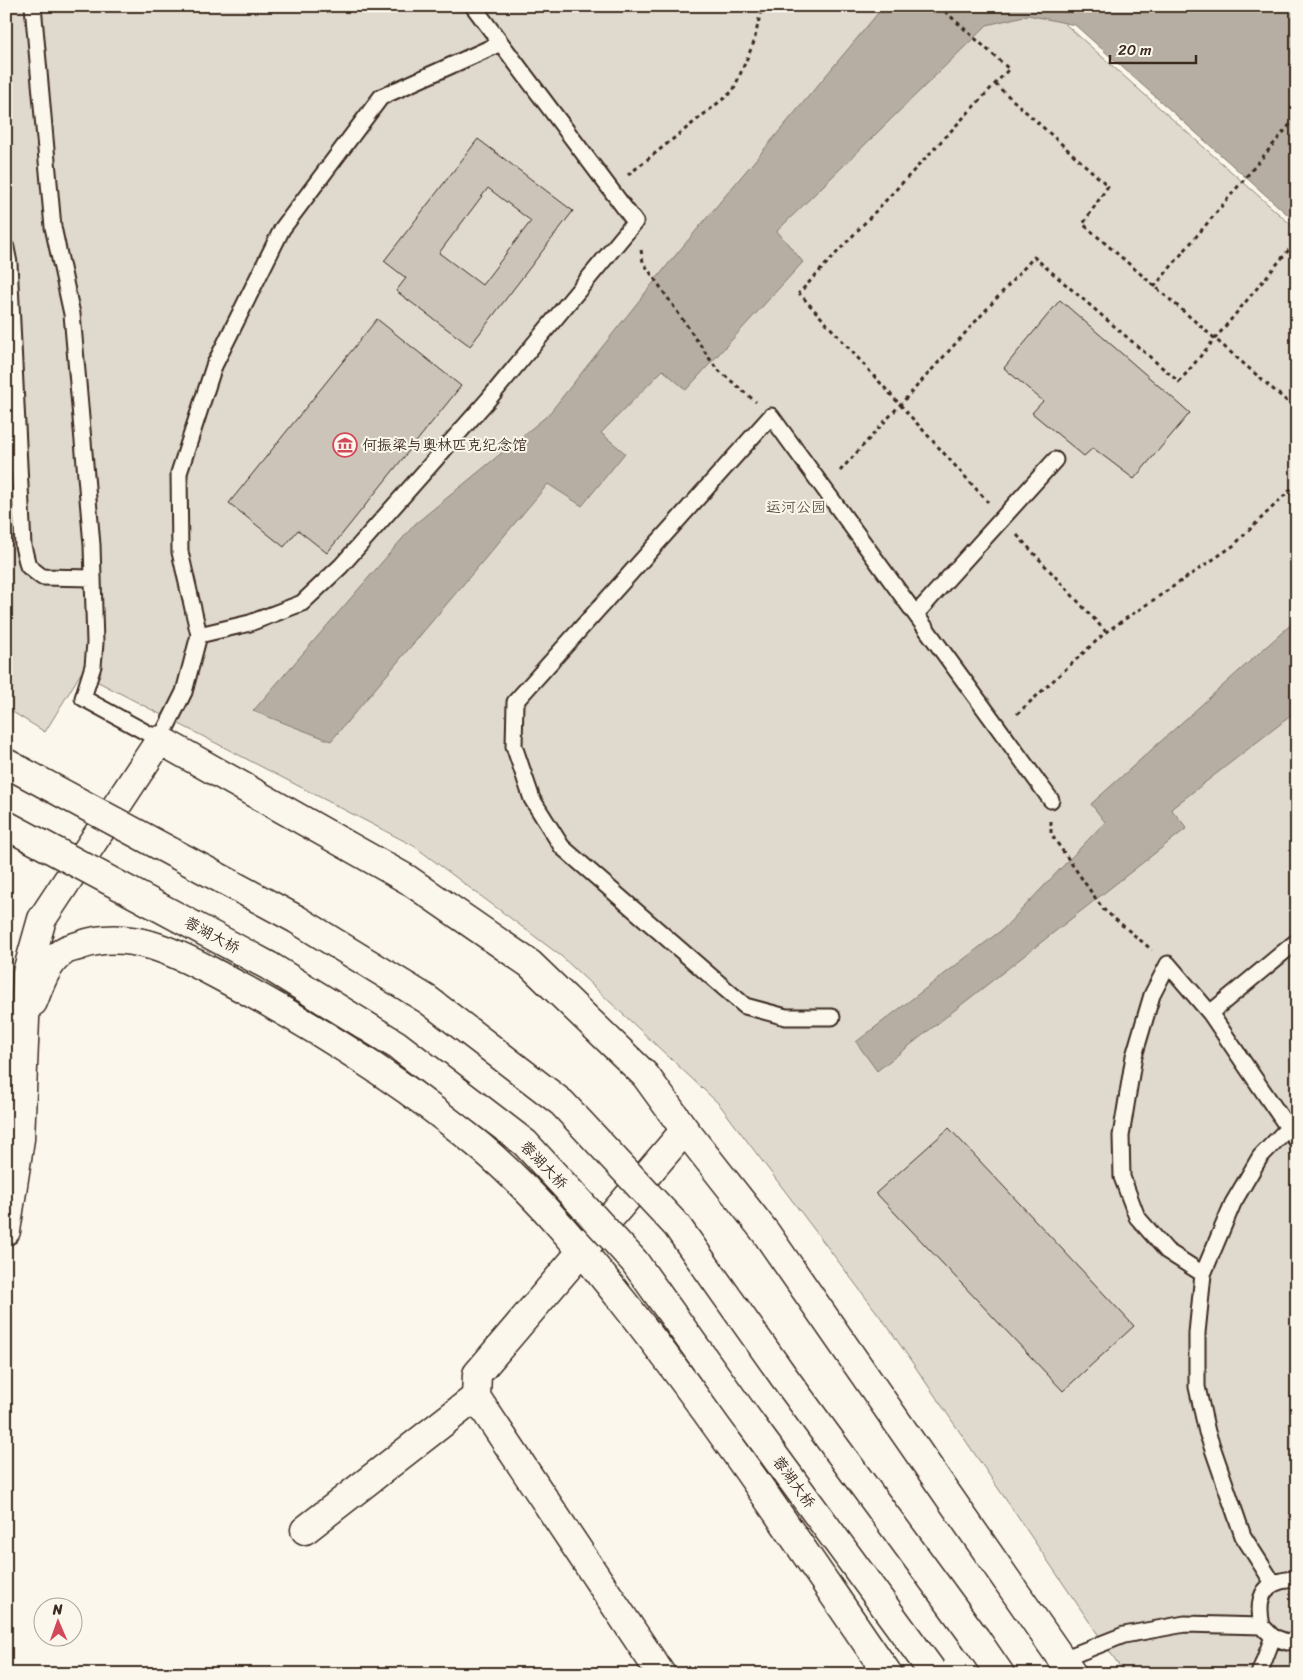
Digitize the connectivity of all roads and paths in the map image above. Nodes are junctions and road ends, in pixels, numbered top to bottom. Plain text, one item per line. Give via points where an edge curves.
1 (33, 6) edge
2 (473, 6) edge
3 (762, 6) edge
4 (939, 6) edge
5 (501, 43) junction
6 (995, 84) junction
7 (1297, 116) edge
8 (610, 188) junction
9 (1297, 240) edge
10 (6, 248) edge
11 (643, 262) dead end
12 (1154, 287) junction
13 (1215, 340) junction
14 (899, 404) junction
15 (1297, 410) edge
16 (771, 416) junction
17 (1055, 460) dead end
18 (1297, 483) edge
19 (824, 489) junction
20 (1002, 518) junction
21 (93, 578) junction
22 (916, 614) junction
23 (1106, 632) junction
24 (199, 635) junction
25 (1000, 730) junction
26 (160, 740) junction
27 (6, 763) edge
28 (1051, 800) dead end
29 (6, 825) edge
30 (1051, 834) dead end
31 (1297, 941) edge
32 (1168, 964) junction
33 (1210, 1013) junction
34 (832, 1018) dead end
35 (25, 1019) junction
36 (1288, 1128) junction
37 (685, 1130) junction
38 (1297, 1141) edge
39 (6, 1231) edge
40 (583, 1250) junction
41 (1203, 1274) junction
42 (476, 1397) junction
43 (305, 1530) dead end
44 (1297, 1580) edge
45 (1273, 1583) junction
46 (1262, 1626) junction
47 (1273, 1637) junction
48 (1297, 1639) edge
49 (1067, 1666) edge
50 (933, 1672) edge
51 (661, 1674) edge
52 (888, 1674) edge
53 (1000, 1674) edge
54 (1259, 1674) edge

1 - 21 lane via 52,227 72,314
2 - 5 lane
3 - 8 path via 754,42 734,91
4 - 6 path via 1009,69
5 - 8 lane
5 - 24 lane via 381,97 282,229 214,366 178,473 180,552
6 - 12 path via 1108,186 1083,224
6 - 14 path via 799,293
7 - 12 path
8 - 24 lane via 635,222 487,401 341,566 302,603 250,623
9 - 13 path
10 - 21 lane via 23,546 28,566 42,577
11 - 16 path via 716,368
12 - 13 path
13 - 14 path via 1179,382 1034,257
13 - 15 path
14 - 19 path
14 - 20 path
16 - 19 lane
16 - 34 lane via 515,702 514,746 532,799 562,847 745,1006 786,1017
17 - 20 lane
18 - 23 path via 1233,546
19 - 22 lane
20 - 22 lane
20 - 23 path
21 - 26 lane via 93,666 83,698
22 - 25 lane
23 - 25 path
24 - 26 lane via 184,692
25 - 28 lane
26 - 35 street via 42,919 27,972
26 - 37 street via 407,879 530,964 646,1076
27 - 53 street, bridge via 296,919 428,1000 562,1103 677,1226
29 - 50 street, 蓉湖大桥, bridge via 269,966 354,1018 397,1045 525,1143 634,1261
30 - 32 path via 1103,909
31 - 33 lane
32 - 33 lane
32 - 41 lane via 1152,995 1134,1056 1121,1136 1122,1177 1138,1217 1167,1251
33 - 36 lane
35 - 39 street via 20,1139
35 - 40 street via 47,969 64,951 98,939 128,940 177,953 250,992 389,1075 483,1148
36 - 38 lane
36 - 41 lane via 1260,1158 1233,1203
37 - 40 street
37 - 49 street via 766,1234
40 - 42 street via 478,1374
40 - 52 street via 675,1367
41 - 45 lane via 1197,1334 1197,1387 1207,1432 1243,1536
42 - 43 street
42 - 51 street
44 - 45 lane
45 - 46 lane via 1261,1595 1258,1610
46 - 47 lane
46 - 49 lane via 1185,1624 1124,1636
47 - 48 lane via 1288,1642
47 - 54 lane

